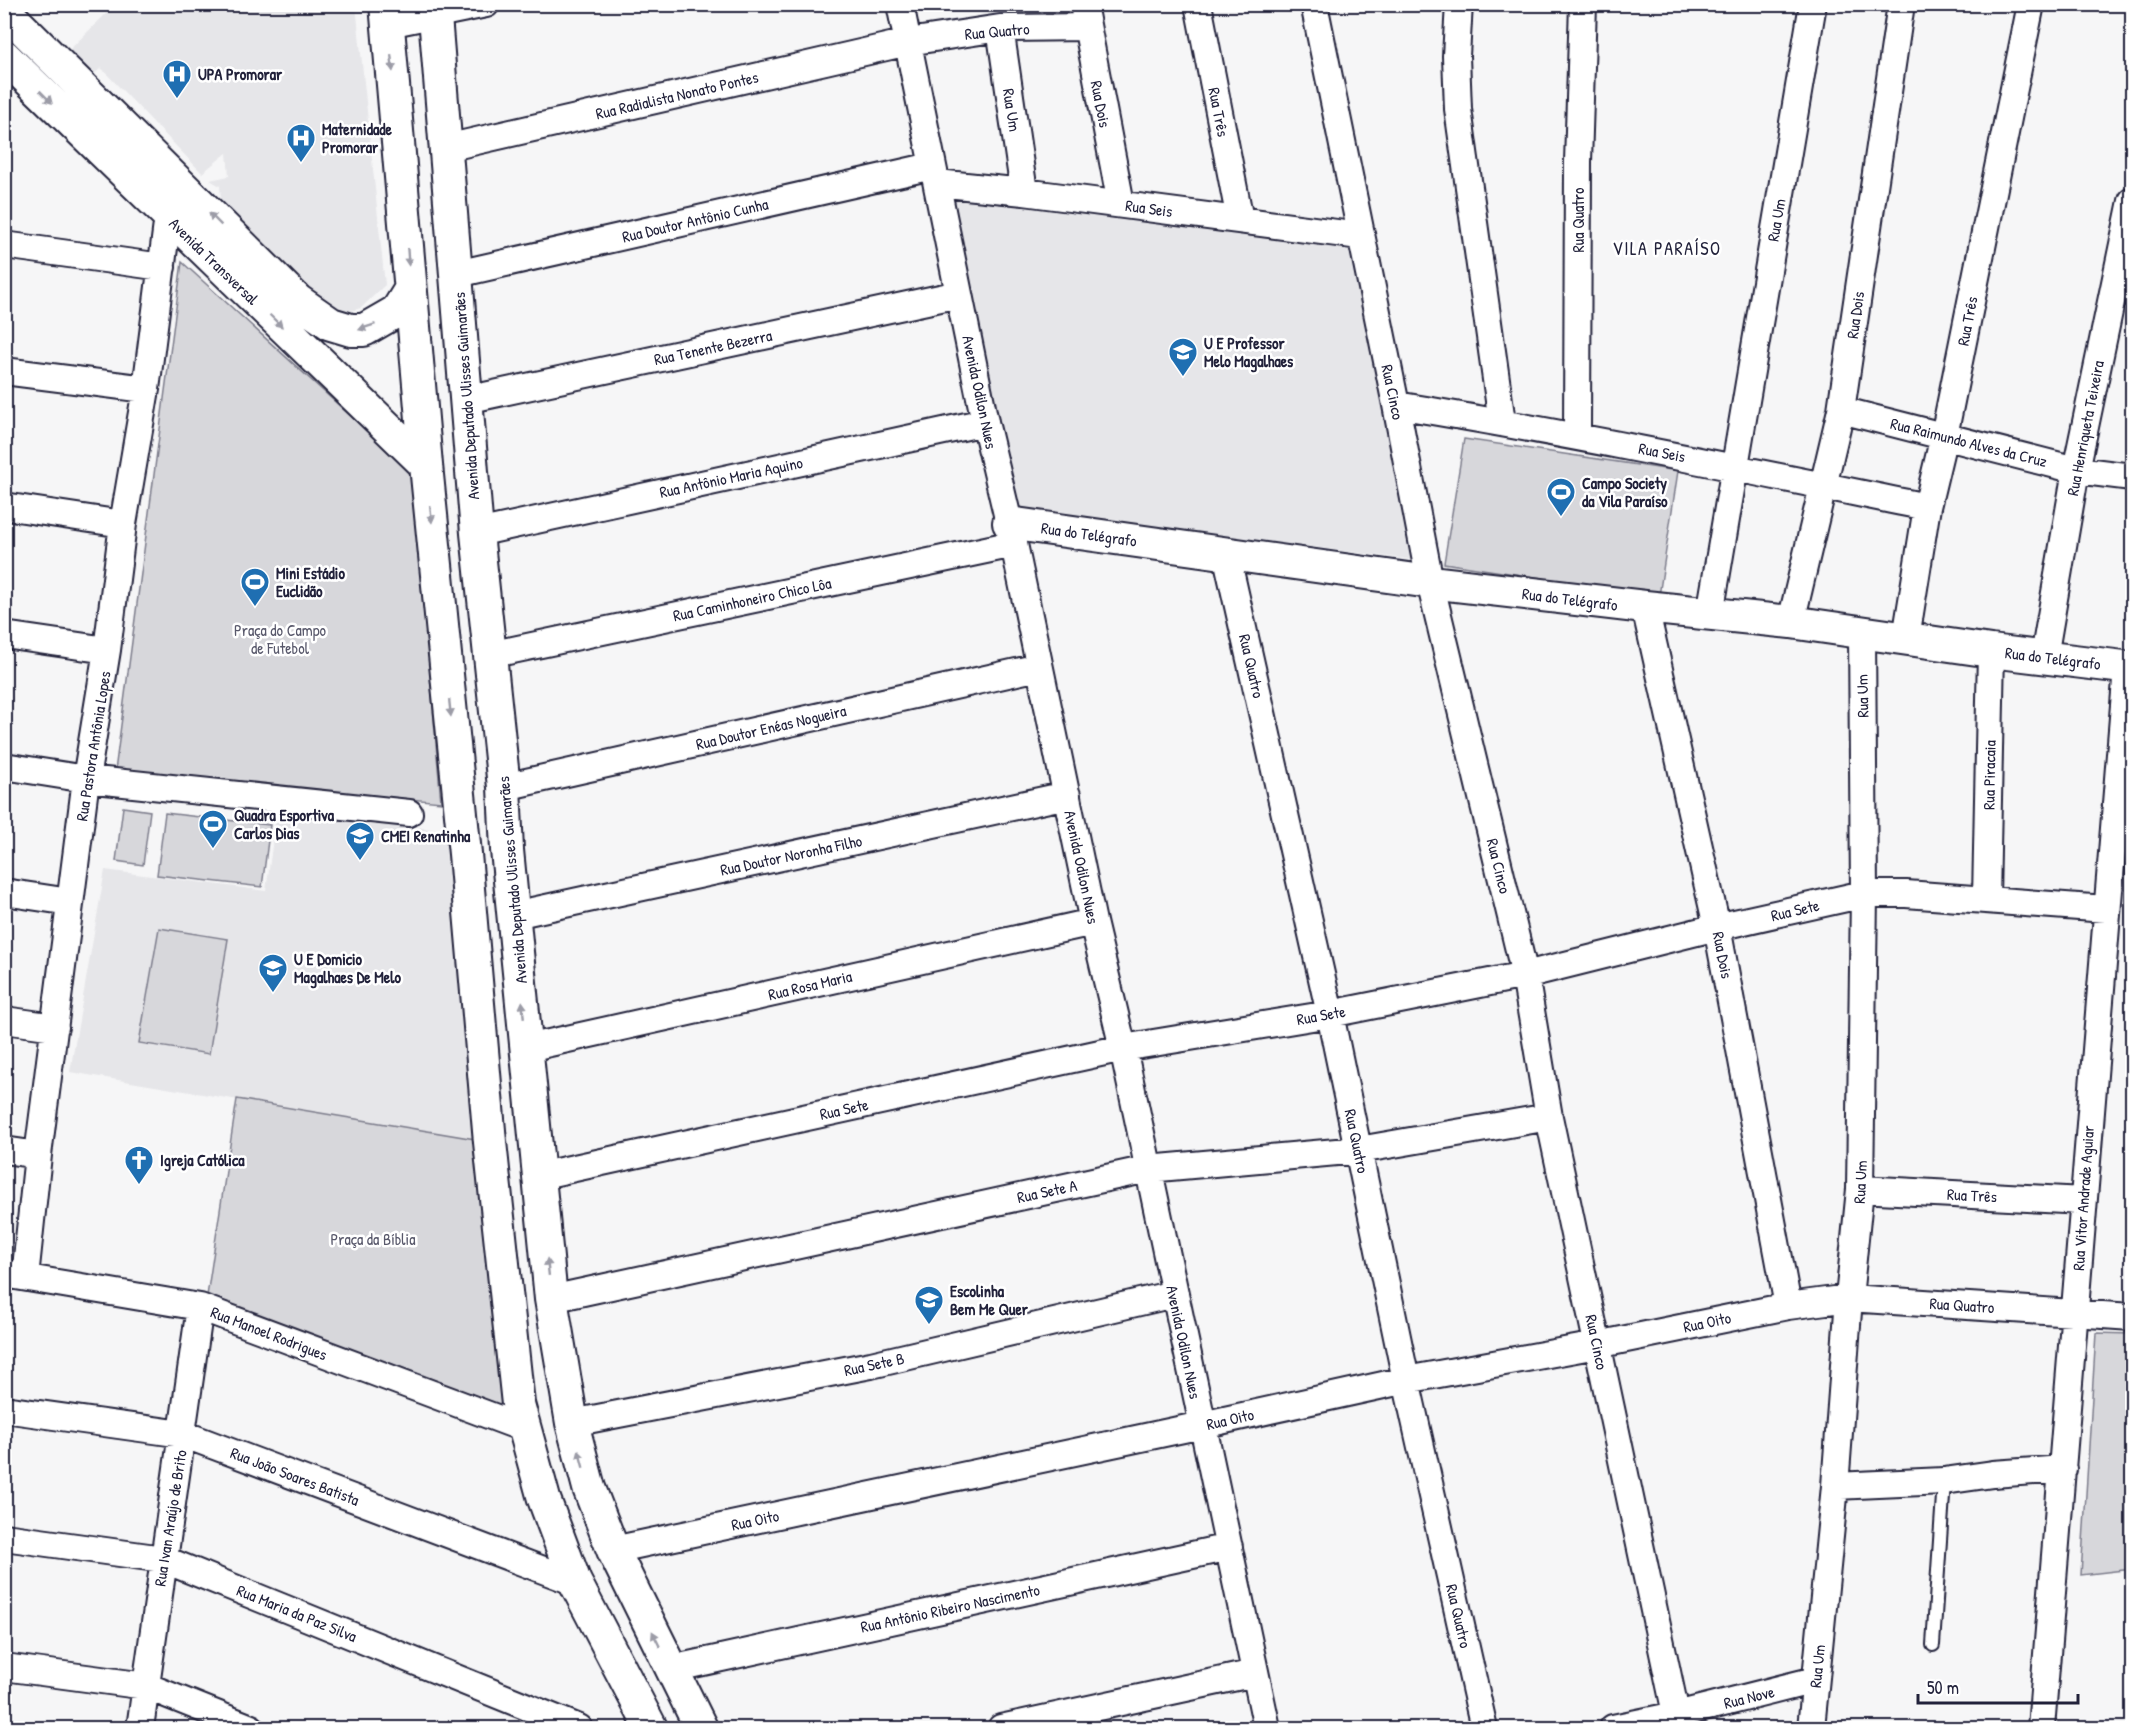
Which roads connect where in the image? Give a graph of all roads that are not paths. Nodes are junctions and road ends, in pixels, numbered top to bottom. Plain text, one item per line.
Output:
1 (486, 4) edge
2 (900, 4) edge
3 (1198, 4) edge
4 (1314, 4) edge
5 (1459, 4) edge
6 (1583, 4) edge
7 (1813, 4) edge
8 (1901, 4) edge
9 (2031, 4) edge
10 (4, 10) edge
11 (434, 10) edge
12 (387, 14) edge
13 (1084, 16) edge
14 (1000, 28) junction
15 (908, 42) junction
16 (4, 56) edge
17 (442, 109) junction
18 (397, 116) junction
19 (446, 148) junction
20 (935, 175) junction
21 (1024, 192) junction
22 (2133, 201) edge
23 (1121, 204) junction
24 (168, 216) junction
25 (1240, 220) junction
26 (1360, 236) junction
27 (4, 245) edge
28 (162, 267) junction
29 (457, 274) junction
30 (410, 290) junction
31 (959, 294) junction
32 (4, 371) edge
33 (146, 389) junction
34 (466, 400) junction
35 (1396, 405) junction
36 (1841, 410) junction
37 (985, 422) junction
38 (1502, 422) junction
39 (1577, 436) junction
40 (1944, 436) junction
41 (426, 465) junction
42 (1735, 466) junction
43 (2076, 470) junction
44 (2133, 477) edge
45 (1824, 486) junction
46 (4, 506) edge
47 (1927, 507) junction
48 (123, 524) junction
49 (477, 533) junction
50 (1012, 533) junction
51 (1226, 554) junction
52 (1430, 582) junction
53 (1645, 607) junction
54 (1710, 614) junction
55 (1791, 622) junction
56 (1862, 633) junction
57 (4, 635) edge
58 (1906, 638) junction
59 (107, 650) junction
60 (1991, 651) junction
61 (489, 655) junction
62 (2044, 657) junction
63 (1039, 667) junction
64 (2130, 668) edge
65 (4, 766) edge
66 (86, 779) junction
67 (504, 787) junction
68 (1067, 795) junction
69 (409, 813) dead end
70 (507, 849) junction
71 (465, 854) junction
72 (4, 892) edge
73 (1864, 894) junction
74 (1986, 899) junction
75 (70, 902) junction
76 (2106, 909) junction
77 (514, 915) junction
78 (1093, 922) junction
79 (1718, 927) junction
80 (1525, 975) junction
81 (1330, 1014) junction
82 (4, 1020) edge
83 (55, 1027) junction
84 (527, 1048) junction
85 (1123, 1048) junction
86 (1549, 1117) junction
87 (4, 1150) edge
88 (1359, 1150) junction
89 (38, 1155) junction
90 (1148, 1169) junction
91 (538, 1176) junction
92 (1860, 1189) junction
93 (2083, 1201) junction
94 (15, 1275) edge
95 (1174, 1294) junction
96 (1849, 1298) junction
97 (551, 1299) junction
98 (1788, 1306) junction
99 (200, 1307) junction
100 (2075, 1313) junction
101 (2133, 1317) edge
102 (1597, 1345) junction
103 (1406, 1380) junction
104 (4, 1409) edge
105 (572, 1424) junction
106 (1202, 1425) junction
107 (524, 1428) junction
108 (183, 1434) junction
109 (2063, 1469) junction
110 (1944, 1481) junction
111 (1835, 1486) junction
112 (4, 1537) edge
113 (1229, 1547) junction
114 (613, 1550) junction
115 (163, 1558) junction
116 (575, 1582) junction
117 (1933, 1645) dead end
118 (4, 1667) edge
119 (671, 1670) junction
120 (1255, 1673) junction
121 (1815, 1680) junction
122 (146, 1686) junction
123 (1677, 1722) edge
124 (140, 1728) edge
125 (252, 1728) edge
126 (579, 1728) edge
127 (651, 1728) edge
128 (701, 1728) edge
129 (1001, 1728) edge
130 (1267, 1728) edge
131 (1484, 1728) edge
132 (1613, 1728) edge
133 (1811, 1728) edge
134 (2041, 1728) edge

1 - 11 street
2 - 15 street, Avenida Odilon Nues
3 - 25 street, Rua Três
4 - 26 street, Rua Cinco
5 - 38 street
6 - 39 street, Rua Quatro
7 - 42 street, Rua Um
8 - 36 street, Rua Dois
9 - 40 street, Rua Três
30 -> 10 street, Avenida Transversal
11 - 12 street
11 - 17 street, Avenida Deputado Ulisses Guimarães
12 -> 18 street
13 - 14 street, Rua Quatro
13 - 23 street, Rua Dois
14 - 15 street, Rua Quatro
14 - 21 street, Rua Um
15 - 19 street, Rua Radialista Nonato Pontes
15 - 20 street, Avenida Odilon Nues
16 -> 24 street, Avenida Transversal
17 - 18 street
17 - 19 street, Avenida Deputado Ulisses Guimarães
18 -> 30 street
19 - 29 street, Avenida Deputado Ulisses Guimarães
20 - 21 street, Rua Seis
20 - 29 street, Rua Doutor Antônio Cunha
20 - 31 street, Avenida Odilon Nues
21 - 23 street, Rua Seis
22 - 43 street, Rua Henriqueta Teixeira
23 - 25 street, Rua Seis
24 - 28 street, Rua Pastora Antônia Lopes
24 -> 41 street, Avenida Transversal
25 - 26 street, Rua Seis
26 - 35 street, Rua Cinco
27 - 28 street
28 - 33 street, Rua Pastora Antônia Lopes
29 - 34 street, Avenida Deputado Ulisses Guimarães
30 - 41 street
31 - 34 street, Rua Tenente Bezerra
31 - 37 street, Avenida Odilon Nues
32 - 33 street
33 - 48 street, Rua Pastora Antônia Lopes
34 - 49 street, Avenida Deputado Ulisses Guimarães
35 - 38 street, Rua Seis
35 - 52 street, Rua Cinco
36 - 40 street, Rua Raimundo Alves da Cruz
36 - 45 street, Rua Dois
37 - 49 street, Rua Antônio Maria Aquino
37 - 50 street, Avenida Odilon Nues
38 - 39 street, Rua Seis
39 - 42 street, Rua Seis
40 - 43 street, Rua Raimundo Alves da Cruz
40 - 47 street, Rua Três
41 -> 71 street
42 - 45 street, Rua Seis
42 - 54 street, Rua Um
43 - 44 street, Rua Raimundo Alves da Cruz
43 - 62 street, Rua Henriqueta Teixeira
45 - 47 street, Rua Seis
45 - 55 street, Rua Dois
46 - 48 street
47 - 58 street, Rua Três
48 - 59 street, Rua Pastora Antônia Lopes
49 - 61 street, Avenida Deputado Ulisses Guimarães
50 - 51 street, Rua do Telégrafo
50 - 61 street, Rua Caminhoneiro Chico Lôa
50 - 63 street, Avenida Odilon Nues
51 - 52 street, Rua do Telégrafo
51 - 81 street, Rua Quatro
52 - 53 street, Rua do Telégrafo
52 - 80 street, Rua Cinco
53 - 54 street, Rua do Telégrafo
53 - 79 street, Rua Dois
54 - 55 street, Rua do Telégrafo
55 - 56 street, Rua do Telégrafo
56 - 58 street, Rua do Telégrafo
56 - 73 street, Rua Um
57 - 59 street
58 - 60 street, Rua do Telégrafo
59 - 66 street, Rua Pastora Antônia Lopes
60 - 62 street, Rua do Telégrafo
60 - 74 street, Rua Piracaia
61 - 67 street, Avenida Deputado Ulisses Guimarães
62 - 64 street, Rua do Telégrafo
63 - 67 street, Rua Doutor Enéas Nogueira
63 - 68 street, Avenida Odilon Nues
64 - 76 street, Rua Vitor Andrade Aguiar
65 - 66 street
66 - 69 street
66 - 75 street, Rua Pastora Antônia Lopes
67 - 70 street, Avenida Deputado Ulisses Guimarães
68 - 77 street, Rua Doutor Noronha Filho
68 - 78 street, Avenida Odilon Nues
70 - 71 street
70 - 77 street, Avenida Deputado Ulisses Guimarães
71 - 107 street
72 - 75 street
73 - 74 street, Rua Sete
73 - 79 street, Rua Sete
73 - 92 street, Rua Um
74 - 76 street, Rua Sete
75 - 83 street, Rua Pastora Antônia Lopes
76 - 93 street, Rua Vitor Andrade Aguiar
84 -> 77 street, Avenida Deputado Ulisses Guimarães
78 - 84 street, Rua Rosa Maria
78 - 85 street, Avenida Odilon Nues
79 - 80 street, Rua Sete
79 - 98 street, Rua Dois
80 - 81 street, Rua Sete
80 - 86 street, Rua Cinco
81 - 85 street, Rua Sete
81 - 88 street, Rua Quatro
82 - 83 street
83 - 89 street, Rua Pastora Antônia Lopes
84 - 91 street, Avenida Deputado Ulisses Guimarães
85 - 90 street, Avenida Odilon Nues
85 - 91 street, Rua Sete
86 - 88 street, Rua Sete A
86 - 102 street, Rua Cinco
87 - 89 street
88 - 90 street, Rua Sete A
88 - 103 street, Rua Quatro
89 - 94 street, Rua Pastora Antônia Lopes
90 - 95 street, Avenida Odilon Nues
90 - 97 street, Rua Sete A
97 -> 91 street, Avenida Deputado Ulisses Guimarães
92 - 93 street, Rua Três
92 - 96 street, Rua Um
93 - 100 street, Rua Vitor Andrade Aguiar
94 - 99 street, Rua Manoel Rodrigues
95 - 105 street, Rua Sete B
95 - 106 street, Avenida Odilon Nues
96 - 98 street, Rua Oito
96 - 100 street, Rua Quatro
96 - 111 street, Rua Um
97 - 105 street, Avenida Deputado Ulisses Guimarães
98 - 102 street, Rua Oito
99 - 107 street, Rua Manoel Rodrigues
99 - 108 street, Rua Ivan Araújo de Brito
100 - 101 street, Rua Quatro
100 - 109 street, Rua Vitor Andrade Aguiar
102 - 103 street, Rua Oito
102 - 123 street, Rua Cinco
103 - 106 street, Rua Oito
103 - 131 street, Rua Quatro
104 - 108 street, Rua João Soares Batista
114 -> 105 street, Avenida Deputado Ulisses Guimarães
106 - 113 street, Avenida Odilon Nues
106 - 114 street, Rua Oito
107 - 116 street
108 - 115 street, Rua Ivan Araújo de Brito
108 - 116 street, Rua João Soares Batista
109 - 110 street
109 - 134 street, Rua Vitor Andrade Aguiar
110 - 111 street
110 - 117 lane
111 - 121 street, Rua Um
112 - 115 street, Rua Maria da Paz Silva
113 - 119 street, Rua Antônio Ribeiro Nascimento
113 - 120 street, Avenida Odilon Nues
119 -> 114 street, Avenida Deputado Ulisses Guimarães
115 - 122 street, Rua Ivan Araújo de Brito
115 - 126 street, Rua Maria da Paz Silva
116 - 127 street
118 - 122 street
119 - 128 street, Avenida Deputado Ulisses Guimarães
120 - 129 street
120 - 130 street, Avenida Odilon Nues
121 - 123 street, Rua Nove
121 - 133 street, Rua Um
122 - 124 street, Rua Ivan Araújo de Brito
122 - 125 street
123 - 132 street, Rua Nove

